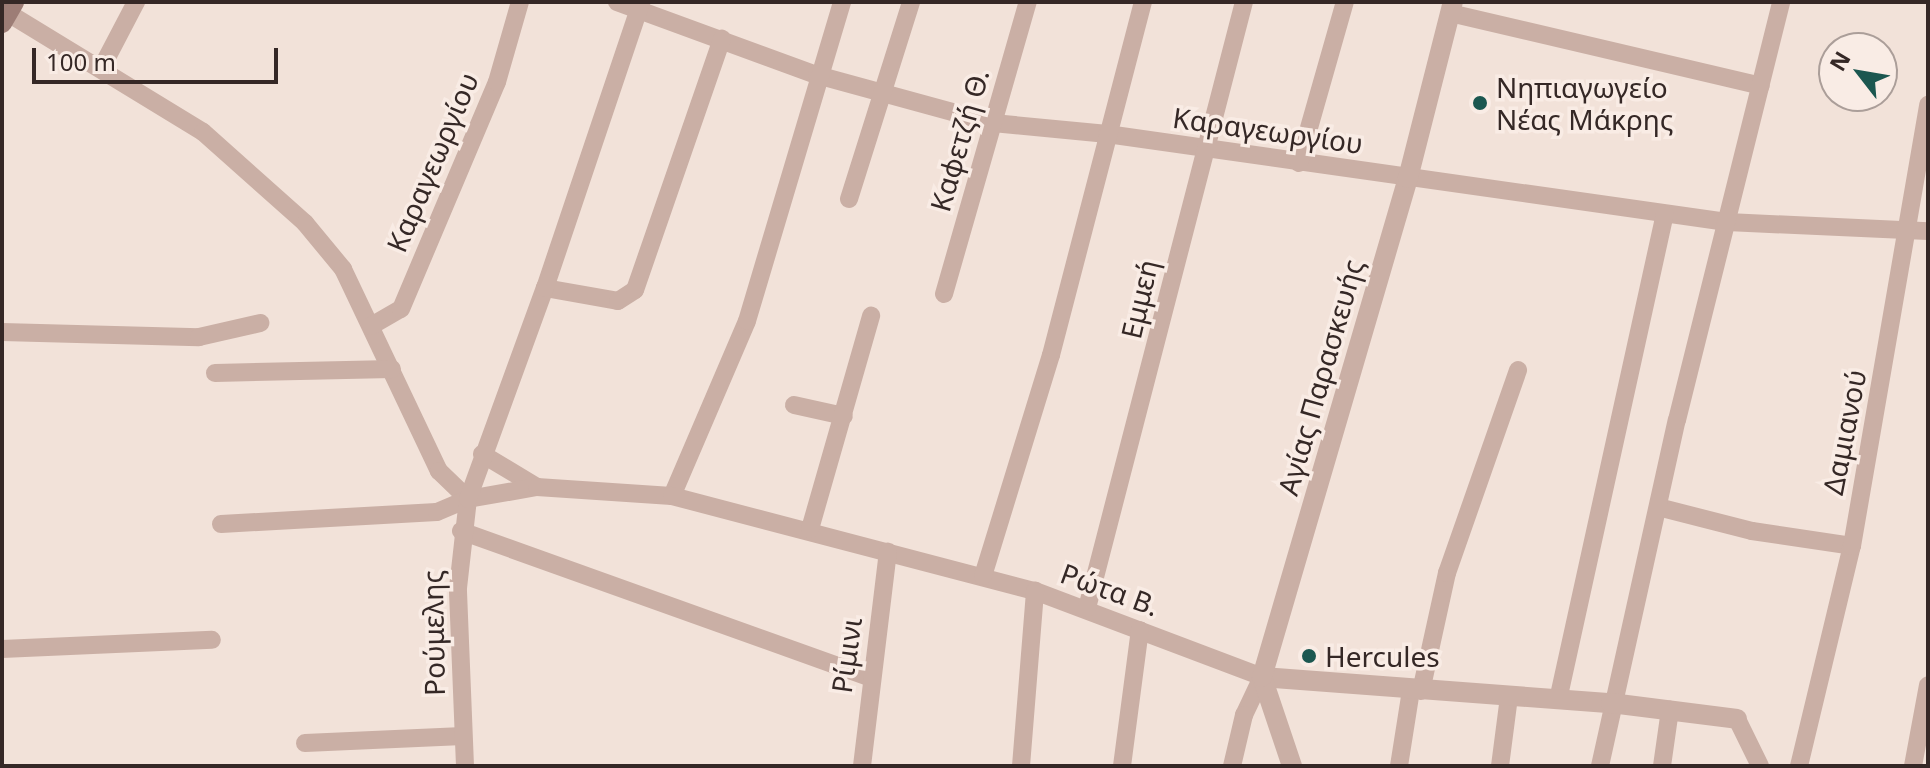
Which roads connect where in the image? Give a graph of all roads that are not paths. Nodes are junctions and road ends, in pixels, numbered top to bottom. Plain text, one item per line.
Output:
1 (136, 2) edge
2 (520, 2) edge
3 (617, 2) edge
4 (842, 2) edge
5 (911, 2) edge
6 (1028, 2) edge
7 (1143, 2) edge
8 (1244, 2) edge
9 (1345, 2) edge
10 (1781, 2) edge
11 (639, 6) edge
12 (1451, 7) edge
13 (8, 13) edge
14 (722, 39) junction
15 (101, 69) junction
16 (817, 75) junction
17 (1761, 86) junction
18 (884, 93) junction
19 (1928, 105) edge
20 (993, 123) junction
21 (1107, 134) junction
22 (1202, 149) junction
23 (1299, 163) junction
24 (1408, 178) junction
25 (849, 199) dead end
26 (1665, 215) junction
27 (1727, 222) junction
28 (1908, 231) junction
29 (1928, 231) edge
30 (545, 288) junction
31 (944, 294) dead end
32 (871, 316) dead end
33 (260, 323) dead end
34 (371, 326) junction
35 (2, 332) edge
36 (392, 369) junction
37 (1518, 370) dead end
38 (215, 373) dead end
39 (794, 405) dead end
40 (844, 416) junction
41 (482, 454) junction
42 (537, 487) junction
43 (672, 496) junction
44 (468, 499) junction
45 (1658, 507) junction
46 (221, 524) dead end
47 (810, 529) junction
48 (461, 531) junction
49 (1852, 546) junction
50 (888, 552) junction
51 (983, 576) junction
52 (1035, 591) junction
53 (1087, 608) junction
54 (1140, 630) junction
55 (212, 640) dead end
56 (2, 649) edge
57 (1262, 677) junction
58 (871, 678) junction
59 (1928, 685) edge
60 (1416, 691) junction
61 (1509, 697) junction
62 (1558, 700) junction
63 (1611, 703) junction
64 (1670, 710) junction
65 (1737, 719) joint
66 (463, 736) junction
67 (305, 743) dead end
68 (465, 766) edge
69 (862, 766) edge
70 (1021, 766) edge
71 (1122, 766) edge
72 (1232, 766) edge
73 (1292, 766) edge
74 (1399, 766) edge
75 (1500, 766) edge
76 (1600, 766) edge
77 (1662, 766) edge
78 (1760, 766) edge
79 (1799, 766) edge
80 (1913, 766) edge

1 - 15 street
2 - 34 street, Καραγεωργίου
3 - 11 street, Καραγεωργίου
4 - 16 street
5 - 18 street
6 - 20 street, Καφετζή Θ.
7 - 21 street
8 - 22 street, Εμμεή
9 - 23 street
10 - 17 street
11 - 14 street, Καραγεωργίου
11 - 30 street, Ρούμελης
12 - 17 street
12 - 24 street, Αγίας Παρασκευής
13 - 15 street
14 - 16 street, Καραγεωργίου
14 - 30 street
15 - 34 street
16 - 18 street, Καραγεωργίου
16 - 43 street
17 - 27 street
18 - 20 street, Καραγεωργίου
18 - 25 street
19 - 28 street, Δαμιανού
20 - 21 street, Καραγεωργίου
20 - 31 street, Καφετζή Θ.
21 - 22 street, Καραγεωργίου
21 - 51 street
22 - 23 street, Καραγεωργίου
22 - 53 street, Εμμεή
23 - 24 street, Καραγεωργίου
24 - 26 street, Καραγεωργίου
24 - 57 street, Αγίας Παρασκευής
26 - 27 street, Καραγεωργίου
26 - 62 street
27 - 28 street, Καραγεωργίου
27 - 45 street
28 - 29 street, Καραγεωργίου
28 - 49 street, Δαμιανού
30 - 41 street, Ρούμελης
32 - 40 street
33 - 35 street
34 - 36 street
36 - 38 street
36 - 44 street
37 - 60 street
39 - 40 street
40 - 47 street
41 - 42 street
41 - 44 street, Ρούμελης
42 - 43 street, Ρώτα Β.
42 - 44 street, Ρώτα Β.
43 - 47 street, Ρώτα Β.
44 - 46 street, Ρώτα Β.
44 - 48 street, Ρούμελης
45 - 49 street
45 - 63 street
47 - 50 street, Ρώτα Β.
48 - 58 street
48 - 66 street, Ρούμελης
49 - 79 street, Δαμιανού
50 - 51 street, Ρώτα Β.
50 - 58 street, Ρίμινι
51 - 52 street, Ρώτα Β.
52 - 53 street, Ρώτα Β.
52 - 70 street
53 - 54 street, Ρώτα Β.
54 - 57 street, Ρώτα Β.
54 - 71 street
55 - 56 street
57 - 60 street, Ρώτα Β.
57 - 72 street
57 - 73 street
58 - 69 street, Ρίμινι
59 - 80 street
60 - 61 street, Ρώτα Β.
60 - 74 street
61 - 62 street, Ρώτα Β.
61 - 75 street
62 - 63 street, Ρώτα Β.
63 - 64 street, Ρώτα Β.
63 - 76 street
64 - 65 street, Ρώτα Β.
64 - 77 street
65 - 78 street
66 - 67 street
66 - 68 street, Ρούμελης

